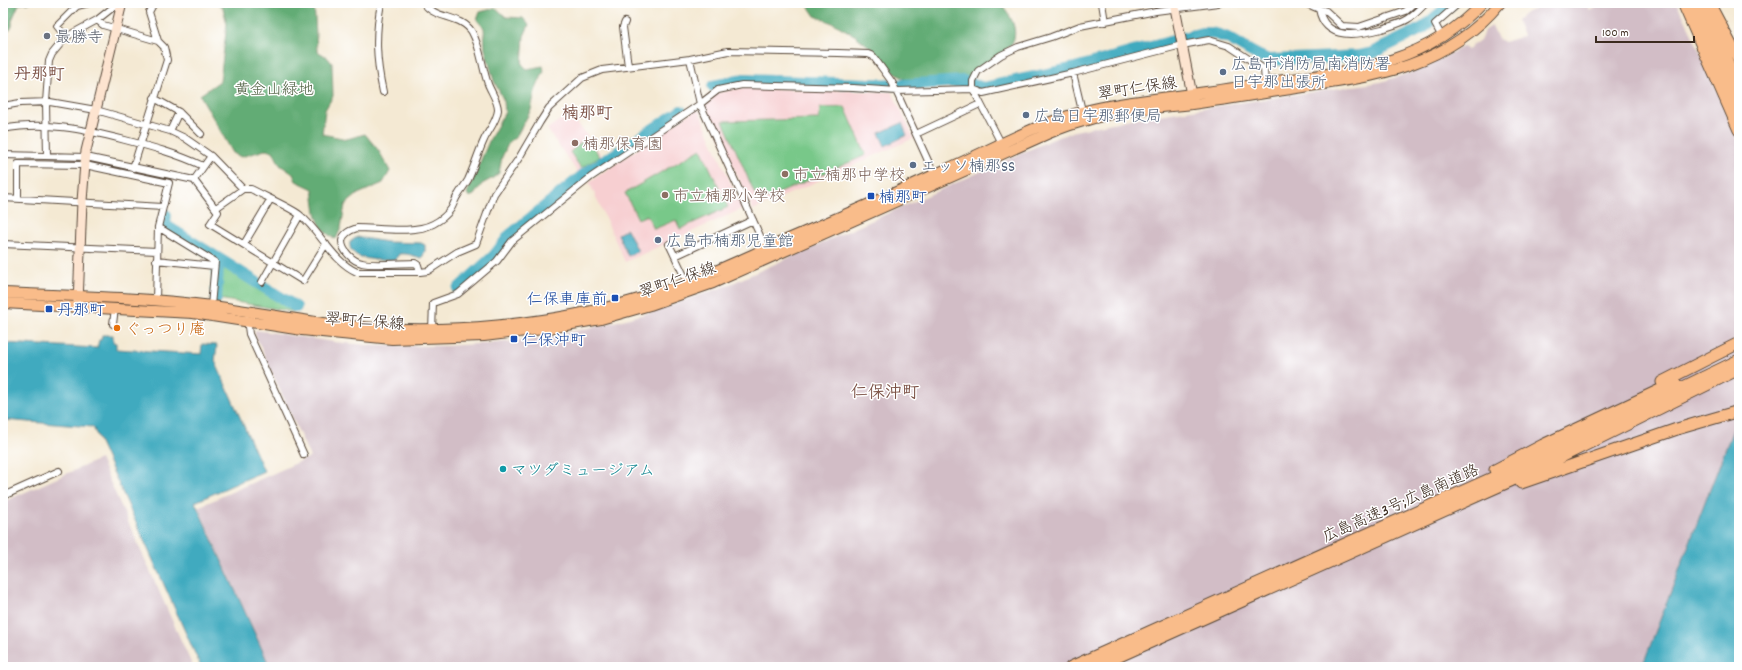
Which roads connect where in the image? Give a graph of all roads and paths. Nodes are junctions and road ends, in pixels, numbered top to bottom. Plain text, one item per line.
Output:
1 (89, 3) edge
2 (154, 3) edge
3 (381, 3) edge
4 (424, 3) edge
5 (1102, 3) edge
6 (1218, 3) edge
7 (1305, 3) edge
8 (1414, 3) edge
9 (1426, 3) edge
10 (1459, 3) edge
11 (1482, 3) edge
12 (1500, 3) edge
13 (1683, 3) edge
14 (1691, 3) edge
15 (1701, 3) edge
16 (1709, 3) edge
17 (122, 4) edge
18 (1180, 6) edge
19 (1316, 6) edge
20 (1702, 16) junction
21 (97, 20) junction
22 (625, 22) dead end
23 (1105, 22) junction
24 (116, 29) junction
25 (1442, 36) junction
26 (66, 37) junction
27 (158, 41) junction
28 (1182, 41) junction
29 (690, 59) junction
30 (1739, 60) edge
31 (628, 66) junction
32 (1073, 74) junction
33 (1265, 83) junction
34 (895, 87) junction
35 (973, 88) junction
36 (1739, 88) edge
37 (383, 92) dead end
38 (154, 98) junction
39 (1193, 99) junction
40 (46, 102) junction
41 (700, 104) junction
42 (980, 104) junction
43 (3, 106) edge
44 (96, 110) junction
45 (1739, 111) edge
46 (179, 112) junction
47 (1084, 116) junction
48 (146, 124) junction
49 (45, 125) junction
50 (1738, 128) edge
51 (3, 129) edge
52 (91, 131) junction
53 (170, 131) junction
54 (201, 134) dead end
55 (916, 134) junction
56 (140, 144) junction
57 (1003, 149) junction
58 (3, 155) edge
59 (47, 156) junction
60 (211, 156) junction
61 (85, 161) junction
62 (204, 166) junction
63 (133, 168) junction
64 (937, 179) junction
65 (194, 180) junction
66 (243, 189) junction
67 (3, 198) edge
68 (18, 199) junction
69 (270, 200) junction
70 (82, 201) junction
71 (163, 207) junction
72 (216, 208) junction
73 (300, 215) junction
74 (753, 220) junction
75 (158, 228) junction
76 (3, 244) edge
77 (244, 244) junction
78 (326, 244) junction
79 (669, 244) dead end
80 (81, 247) junction
81 (157, 251) junction
82 (768, 254) junction
83 (675, 256) junction
84 (156, 260) junction
85 (273, 263) junction
86 (214, 266) junction
87 (420, 272) junction
88 (262, 282) dead end
89 (687, 282) junction
90 (3, 293) edge
91 (156, 300) junction
92 (78, 302) junction
93 (3, 303) edge
94 (211, 306) junction
95 (115, 308) junction
96 (248, 316) junction
97 (551, 323) junction
98 (113, 324) dead end
99 (433, 334) junction
100 (1739, 343) edge
101 (1739, 353) edge
102 (1739, 360) edge
103 (1739, 369) edge
104 (1739, 406) edge
105 (1739, 411) edge
106 (1577, 428) junction
107 (1677, 429) junction
108 (304, 455) dead end
109 (59, 471) dead end
110 (3, 496) edge
111 (1422, 510) junction
112 (1350, 553) junction
113 (1071, 667) edge
114 (1095, 667) edge

1 - 26 street
2 - 27 street
3 - 37 street
4 - 87 street
5 - 23 street
6 - 18 street
7 - 19 street
8 - 19 street
9 - 19 street
10 - 25 street
11 - 25 main road, 翠町仁保線
12 - 39 main road, 翠町仁保線
13 - 50 highway
14 - 20 highway
15 - 20 highway
16 - 30 highway
17 - 21 street
17 - 24 street
18 - 23 street
18 - 28 street
20 - 36 highway
20 - 45 highway
21 - 24 street
21 - 26 street
22 - 31 street
23 - 35 street
24 - 27 street
24 - 44 street
25 - 33 main road, 翠町仁保線
26 - 40 street
27 - 38 street
28 - 32 street
28 - 33 street
28 - 39 street
29 - 31 street
29 - 34 street
29 - 41 street
31 - 87 street
32 - 35 street
32 - 47 street
33 - 39 main road, 翠町仁保線
34 - 35 street
34 - 41 street
34 - 55 street
35 - 42 street
38 - 46 street
38 - 48 street
39 - 47 main road, 翠町仁保線
40 - 43 street
40 - 44 street
40 - 49 street
41 - 74 street
41 - 99 street
42 - 55 street
42 - 57 street
44 - 48 street
44 - 52 street
46 - 53 street
46 - 54 street
47 - 57 main road, 翠町仁保線
48 - 53 street
48 - 56 street
49 - 51 street
49 - 52 street
49 - 59 street
52 - 56 street
52 - 61 street
53 - 60 street
55 - 64 street
56 - 62 street
56 - 63 street
57 - 64 main road, 翠町仁保線
58 - 59 street
59 - 61 street
60 - 62 street
60 - 66 street
61 - 63 street
61 - 68 street
61 - 70 street
61 - 71 street
62 - 65 street
63 - 65 street
64 - 82 main road, 翠町仁保線
65 - 72 street
66 - 69 street
66 - 72 street
67 - 68 street
68 - 70 street
69 - 73 street
69 - 77 street
70 - 71 street
70 - 80 street
71 - 75 street
72 - 77 street
73 - 78 street
73 - 85 street
74 - 82 street
74 - 83 street
75 - 81 street
75 - 86 street
76 - 80 street
77 - 85 street
78 - 85 street
78 - 87 street
79 - 83 street
80 - 81 street
80 - 92 street
81 - 84 street
82 - 89 main road, 翠町仁保線
82 - 97 main road, 翠町仁保線
83 - 89 street
84 - 86 street
84 - 91 street
85 - 88 street
86 - 94 street
89 - 97 main road, 翠町仁保線
90 - 92 main road, 翠町仁保線
91 - 92 main road, 翠町仁保線
91 - 94 main road, 翠町仁保線
92 - 93 main road, 翠町仁保線
92 - 95 main road, 翠町仁保線
94 - 96 main road, 翠町仁保線
95 - 96 main road, 翠町仁保線
95 - 98 street
96 - 99 main road, 翠町仁保線
96 - 108 street
97 - 99 main road, 翠町仁保線
100 - 106 highway
101 - 106 highway
102 - 111 highway, 広島高速3号;広島南道路
103 - 112 highway, 広島高速3号;広島南道路
104 - 107 highway
105 - 107 highway
106 - 111 highway
107 - 112 highway
109 - 110 street
111 - 113 highway, 広島高速3号;広島南道路
112 - 114 highway, 広島高速3号;広島南道路

